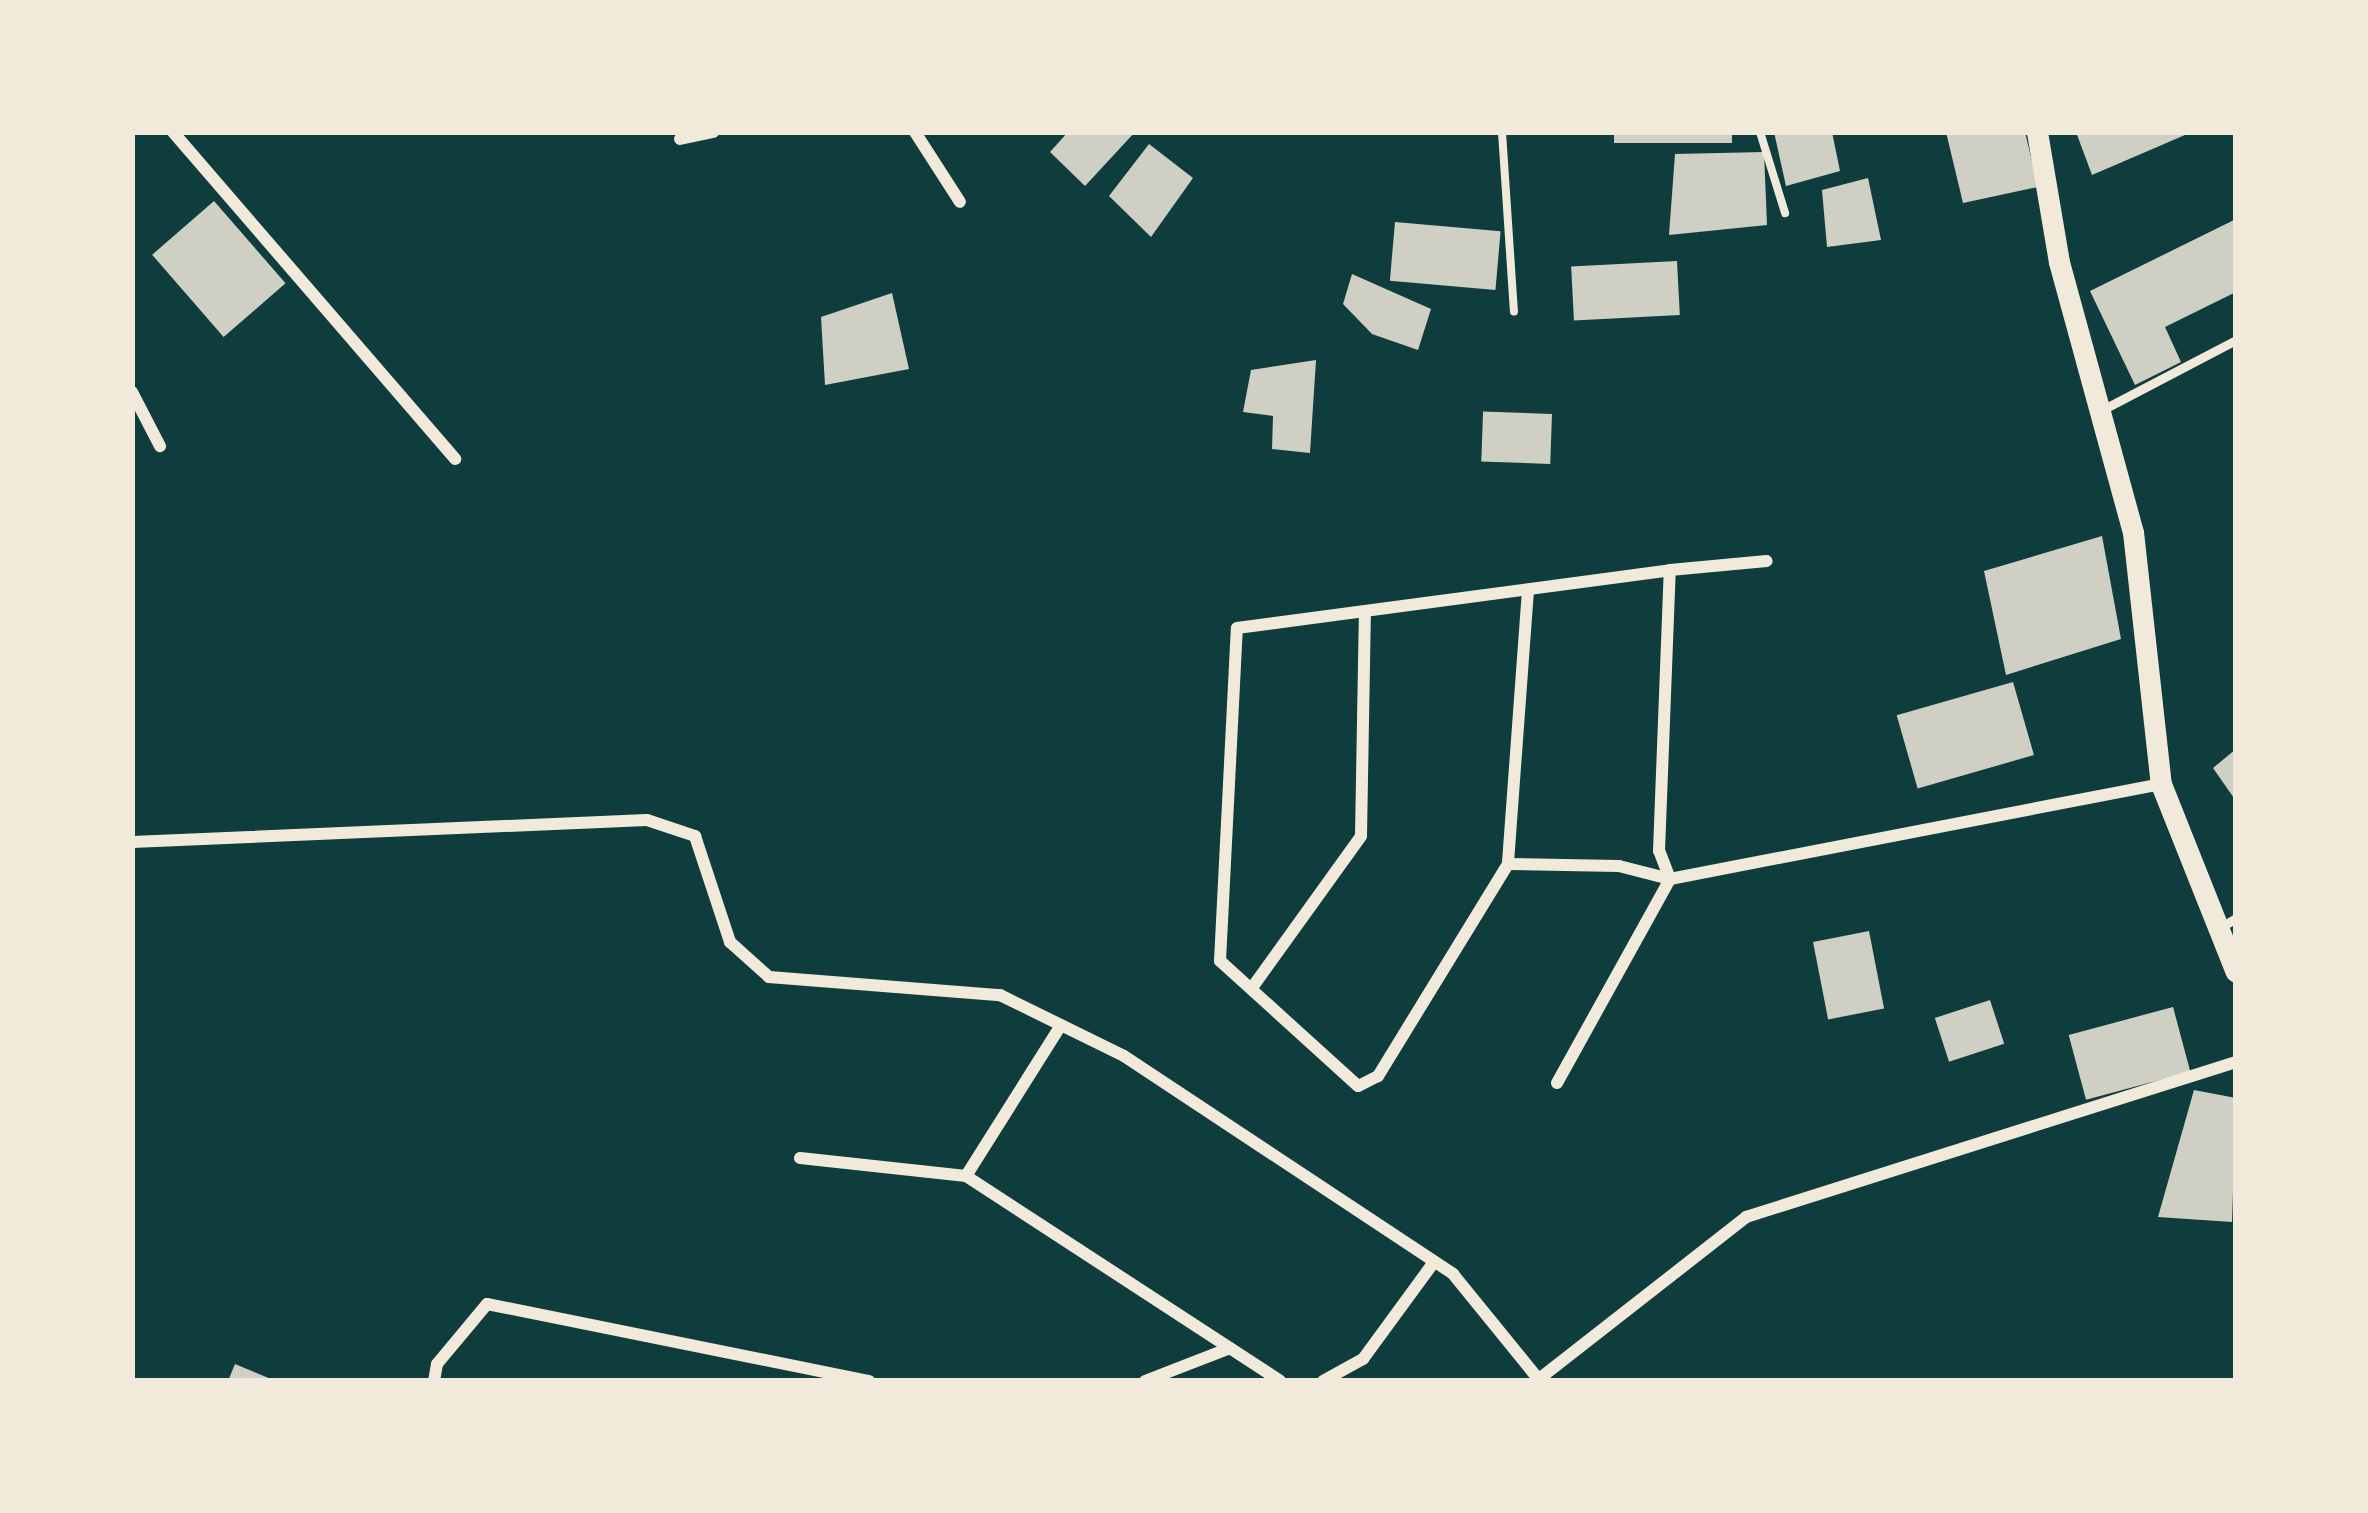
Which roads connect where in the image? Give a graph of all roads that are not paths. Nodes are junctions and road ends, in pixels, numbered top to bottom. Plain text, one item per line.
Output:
1 (173, 132) edge
2 (713, 132) edge
3 (915, 132) edge
4 (2037, 132) edge
5 (680, 139) dead end
6 (960, 202) dead end
7 (2236, 340) edge
8 (132, 392) edge
9 (2100, 411) junction
10 (160, 446) dead end
11 (454, 459) dead end
12 (1767, 561) dead end
13 (1670, 570) junction
14 (1528, 590) junction
15 (1365, 613) junction
16 (2161, 784) junction
17 (132, 842) edge
18 (1508, 864) junction
19 (1670, 879) junction
20 (2236, 918) edge
21 (2214, 931) junction
22 (2236, 972) edge
23 (1255, 985) junction
24 (1061, 1025) junction
25 (2236, 1062) edge
26 (1557, 1083) dead end
27 (800, 1158) dead end
28 (966, 1176) junction
29 (1435, 1262) junction
30 (1230, 1348) junction
31 (1539, 1380) edge
32 (434, 1381) edge
33 (869, 1381) edge
34 (1145, 1381) edge
35 (1280, 1381) edge
36 (1323, 1381) edge

1 - 11 street
2 - 5 street
3 - 6 street
4 - 9 street
7 - 9 lane
8 - 10 street
9 - 16 street
12 - 13 street
13 - 14 street
13 - 19 street
14 - 15 street
14 - 18 street
15 - 23 street
15 - 23 street
16 - 19 street
16 - 21 street
17 - 24 street
18 - 19 street
18 - 23 street
19 - 26 street
20 - 21 lane
21 - 22 street
24 - 28 street
24 - 29 street
25 - 31 street
27 - 28 street
28 - 30 street
29 - 31 street
29 - 36 street
30 - 34 street
30 - 35 street
32 - 33 street

